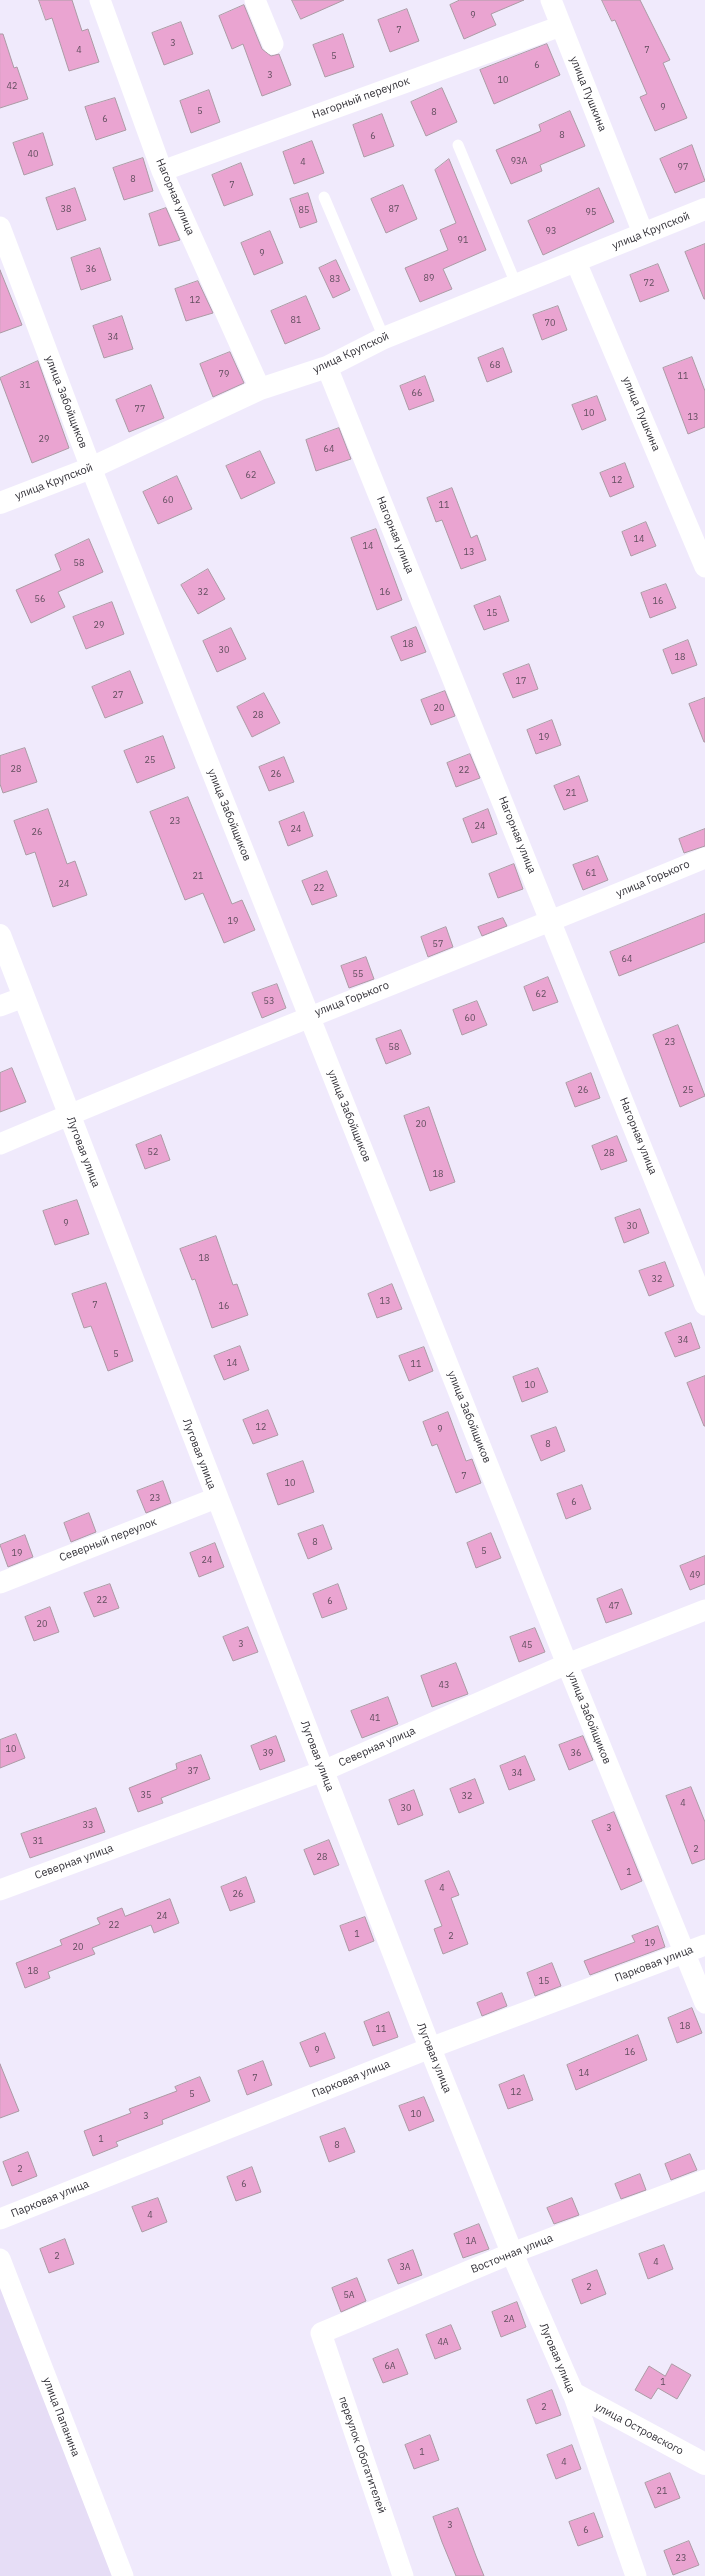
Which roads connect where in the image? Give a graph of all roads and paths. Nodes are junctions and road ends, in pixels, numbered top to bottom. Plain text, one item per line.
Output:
1 (100, 0) edge
2 (255, 0) edge
3 (550, 0) edge
4 (560, 26) junction
5 (273, 44) dead end
6 (458, 145) dead end
7 (162, 170) junction
8 (324, 197) dead end
9 (705, 209) edge
10 (0, 227) edge
11 (643, 233) junction
12 (576, 262) junction
13 (516, 284) junction
14 (384, 338) junction
15 (327, 366) junction
16 (260, 389) junction
17 (91, 468) junction
18 (0, 503) edge
19 (703, 554) edge
20 (705, 858) edge
21 (552, 921) junction
22 (0, 935) edge
23 (24, 997) junction
24 (0, 1006) edge
25 (308, 1016) junction
26 (69, 1115) junction
27 (0, 1144) edge
28 (705, 1305) edge
29 (216, 1498) junction
30 (0, 1582) edge
31 (705, 1610) edge
32 (567, 1664) junction
33 (323, 1771) junction
34 (1, 1885) edge
35 (705, 1944) edge
36 (684, 1953) junction
37 (705, 2003) edge
38 (430, 2048) junction
39 (705, 2180) edge
40 (0, 2219) edge
41 (512, 2252) junction
42 (0, 2259) edge
43 (321, 2333) joint
44 (573, 2393) junction
45 (705, 2464) edge
46 (123, 2576) edge
47 (403, 2576) edge
48 (636, 2576) edge

1 - 7 street, Нагорная улица
2 - 5 street
3 - 4 street, улица Пушкина
4 - 7 street, Нагорный переулок
4 - 11 street, улица Пушкина
6 - 13 lane
7 - 16 street, Нагорная улица
8 - 14 lane
9 - 11 main road, улица Крупской
10 - 17 street, улица Забойщиков
11 - 12 main road, улица Крупской
12 - 13 main road, улица Крупской
12 - 19 street, улица Пушкина
13 - 14 main road, улица Крупской
14 - 15 main road, улица Крупской
15 - 16 main road, улица Крупской
15 - 21 street, Нагорная улица
16 - 17 main road, улица Крупской
17 - 18 main road, улица Крупской
17 - 25 street, улица Забойщиков
20 - 21 street, улица Горького
21 - 25 street, улица Горького
21 - 28 street, Нагорная улица
22 - 23 main road, Луговая улица
23 - 24 street
23 - 26 main road, Луговая улица
25 - 26 street, улица Горького
25 - 32 street, улица Забойщиков
26 - 27 street, улица Горького
26 - 29 main road, Луговая улица
29 - 30 street, Северный переулок
29 - 33 main road, Луговая улица
31 - 32 street, Северная улица
32 - 33 street, Северная улица
32 - 36 street, улица Забойщиков
33 - 34 street, Северная улица
33 - 38 main road, Луговая улица
35 - 36 street, Парковая улица
36 - 37 street, улица Забойщиков
36 - 38 street, Парковая улица
38 - 40 street, Парковая улица
38 - 41 main road, Луговая улица
39 - 41 street, Восточная улица
41 - 43 street, Восточная улица
41 - 44 main road, Луговая улица
42 - 46 street, улица Папанина
43 - 47 street, переулок Обогатителей
44 - 45 main road, улица Островского
44 - 48 street, Луговая улица

